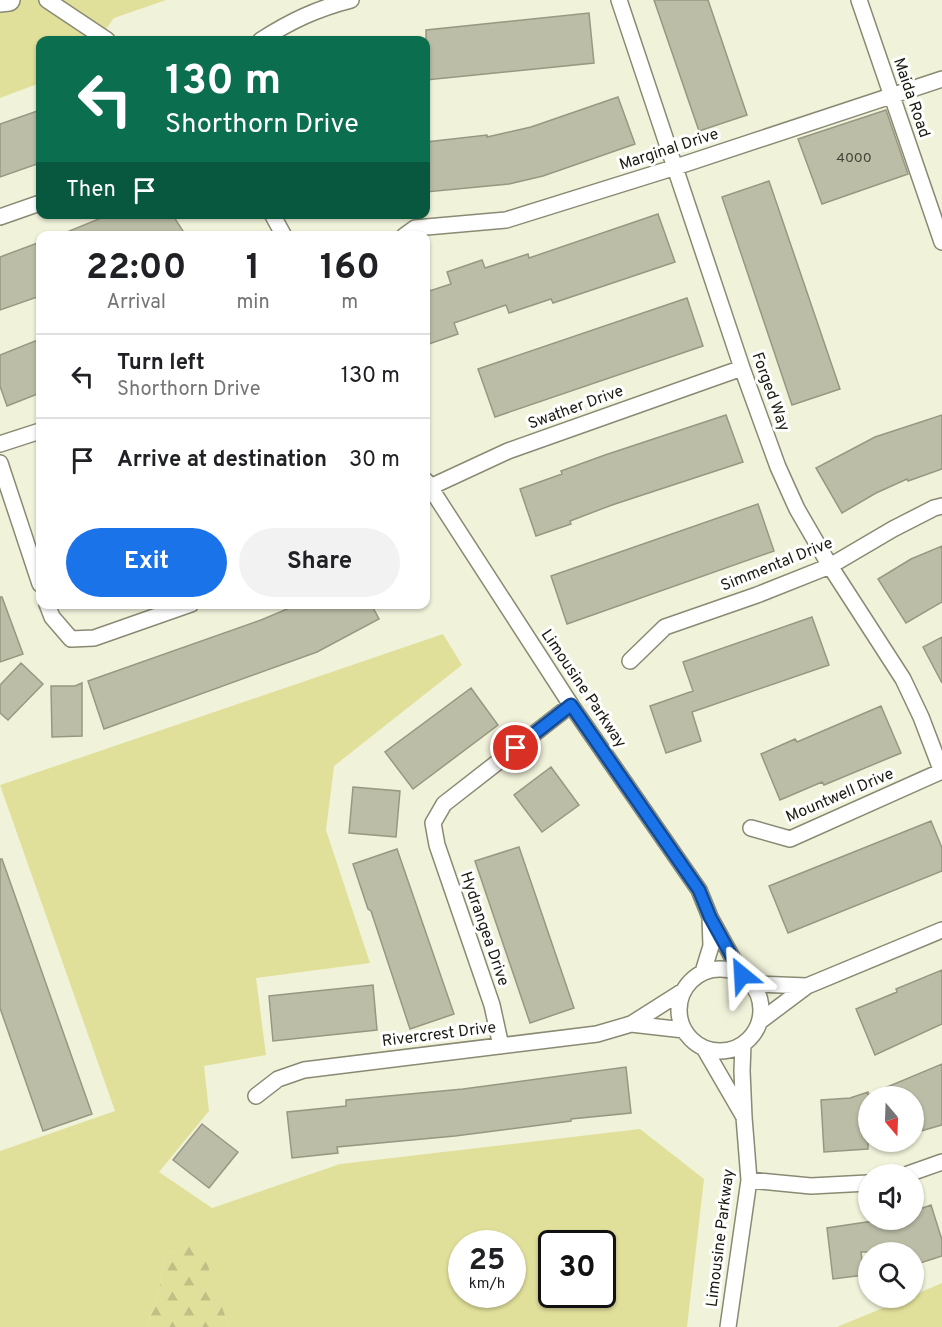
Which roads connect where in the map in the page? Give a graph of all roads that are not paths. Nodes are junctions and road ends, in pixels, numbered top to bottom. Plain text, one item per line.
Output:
1 (9, 0) edge
2 (47, 0) edge
3 (351, 0) edge
4 (619, 0) edge
5 (859, 0) edge
6 (0, 1) edge
7 (101, 36) edge
8 (268, 36) edge
9 (942, 79) edge
10 (892, 96) junction
11 (676, 167) junction
12 (36, 204) edge
13 (0, 217) edge
14 (411, 231) edge
15 (942, 242) edge
16 (742, 368) junction
17 (36, 432) edge
18 (0, 444) edge
19 (0, 463) edge
20 (430, 485) edge
21 (430, 491) edge
22 (942, 506) edge
23 (830, 566) junction
24 (36, 572) edge
25 (49, 609) edge
26 (177, 609) edge
27 (630, 661) dead end
28 (571, 705) junction
29 (942, 772) edge
30 (751, 828) dead end
31 (710, 917) junction
32 (942, 930) edge
33 (703, 972) junction
34 (747, 980) junction
35 (807, 986) junction
36 (683, 991) junction
37 (759, 1022) junction
38 (631, 1024) junction
39 (684, 1030) junction
40 (743, 1044) junction
41 (501, 1046) junction
42 (704, 1048) junction
43 (256, 1096) dead end
44 (744, 1117) junction
45 (942, 1162) edge
46 (924, 1168) edge
47 (749, 1180) junction
48 (858, 1184) edge
49 (728, 1327) edge

1 - 6 street
2 - 7 street
3 - 8 street
4 - 11 street, Forged Way
5 - 10 street, Maida Road
9 - 10 street, Marginal Drive
10 - 11 street, Marginal Drive
10 - 15 street, Maida Road
11 - 14 street, Marginal Drive
11 - 16 street, Forged Way
12 - 13 street
16 - 20 street, Swather Drive
16 - 23 street, Forged Way
17 - 18 street
19 - 24 street
21 - 28 street, Limousine Parkway
22 - 23 street, Simmental Drive
23 - 27 street, Simmental Drive
23 - 29 street, Forged Way
25 - 26 street
28 - 31 street, Limousine Parkway
28 - 41 street, Hydrangea Drive
29 - 30 street, Mountwell Drive
31 - 33 street, Limousine Parkway
31 - 34 street, Limousine Parkway
32 - 35 street
33 - 34 street
33 - 36 street
34 - 35 street
34 - 37 street
35 - 37 street
36 - 38 street, Rivercrest Drive
36 - 39 street
37 - 40 street
38 - 39 street, Rivercrest Drive
38 - 41 street, Rivercrest Drive
39 - 42 street
40 - 42 street
40 - 44 street, Limousine Parkway
41 - 43 street, Rivercrest Drive
42 - 44 street, Limousine Parkway
44 - 47 street, Limousine Parkway
45 - 46 street
47 - 48 street
47 - 49 street, Limousine Parkway

